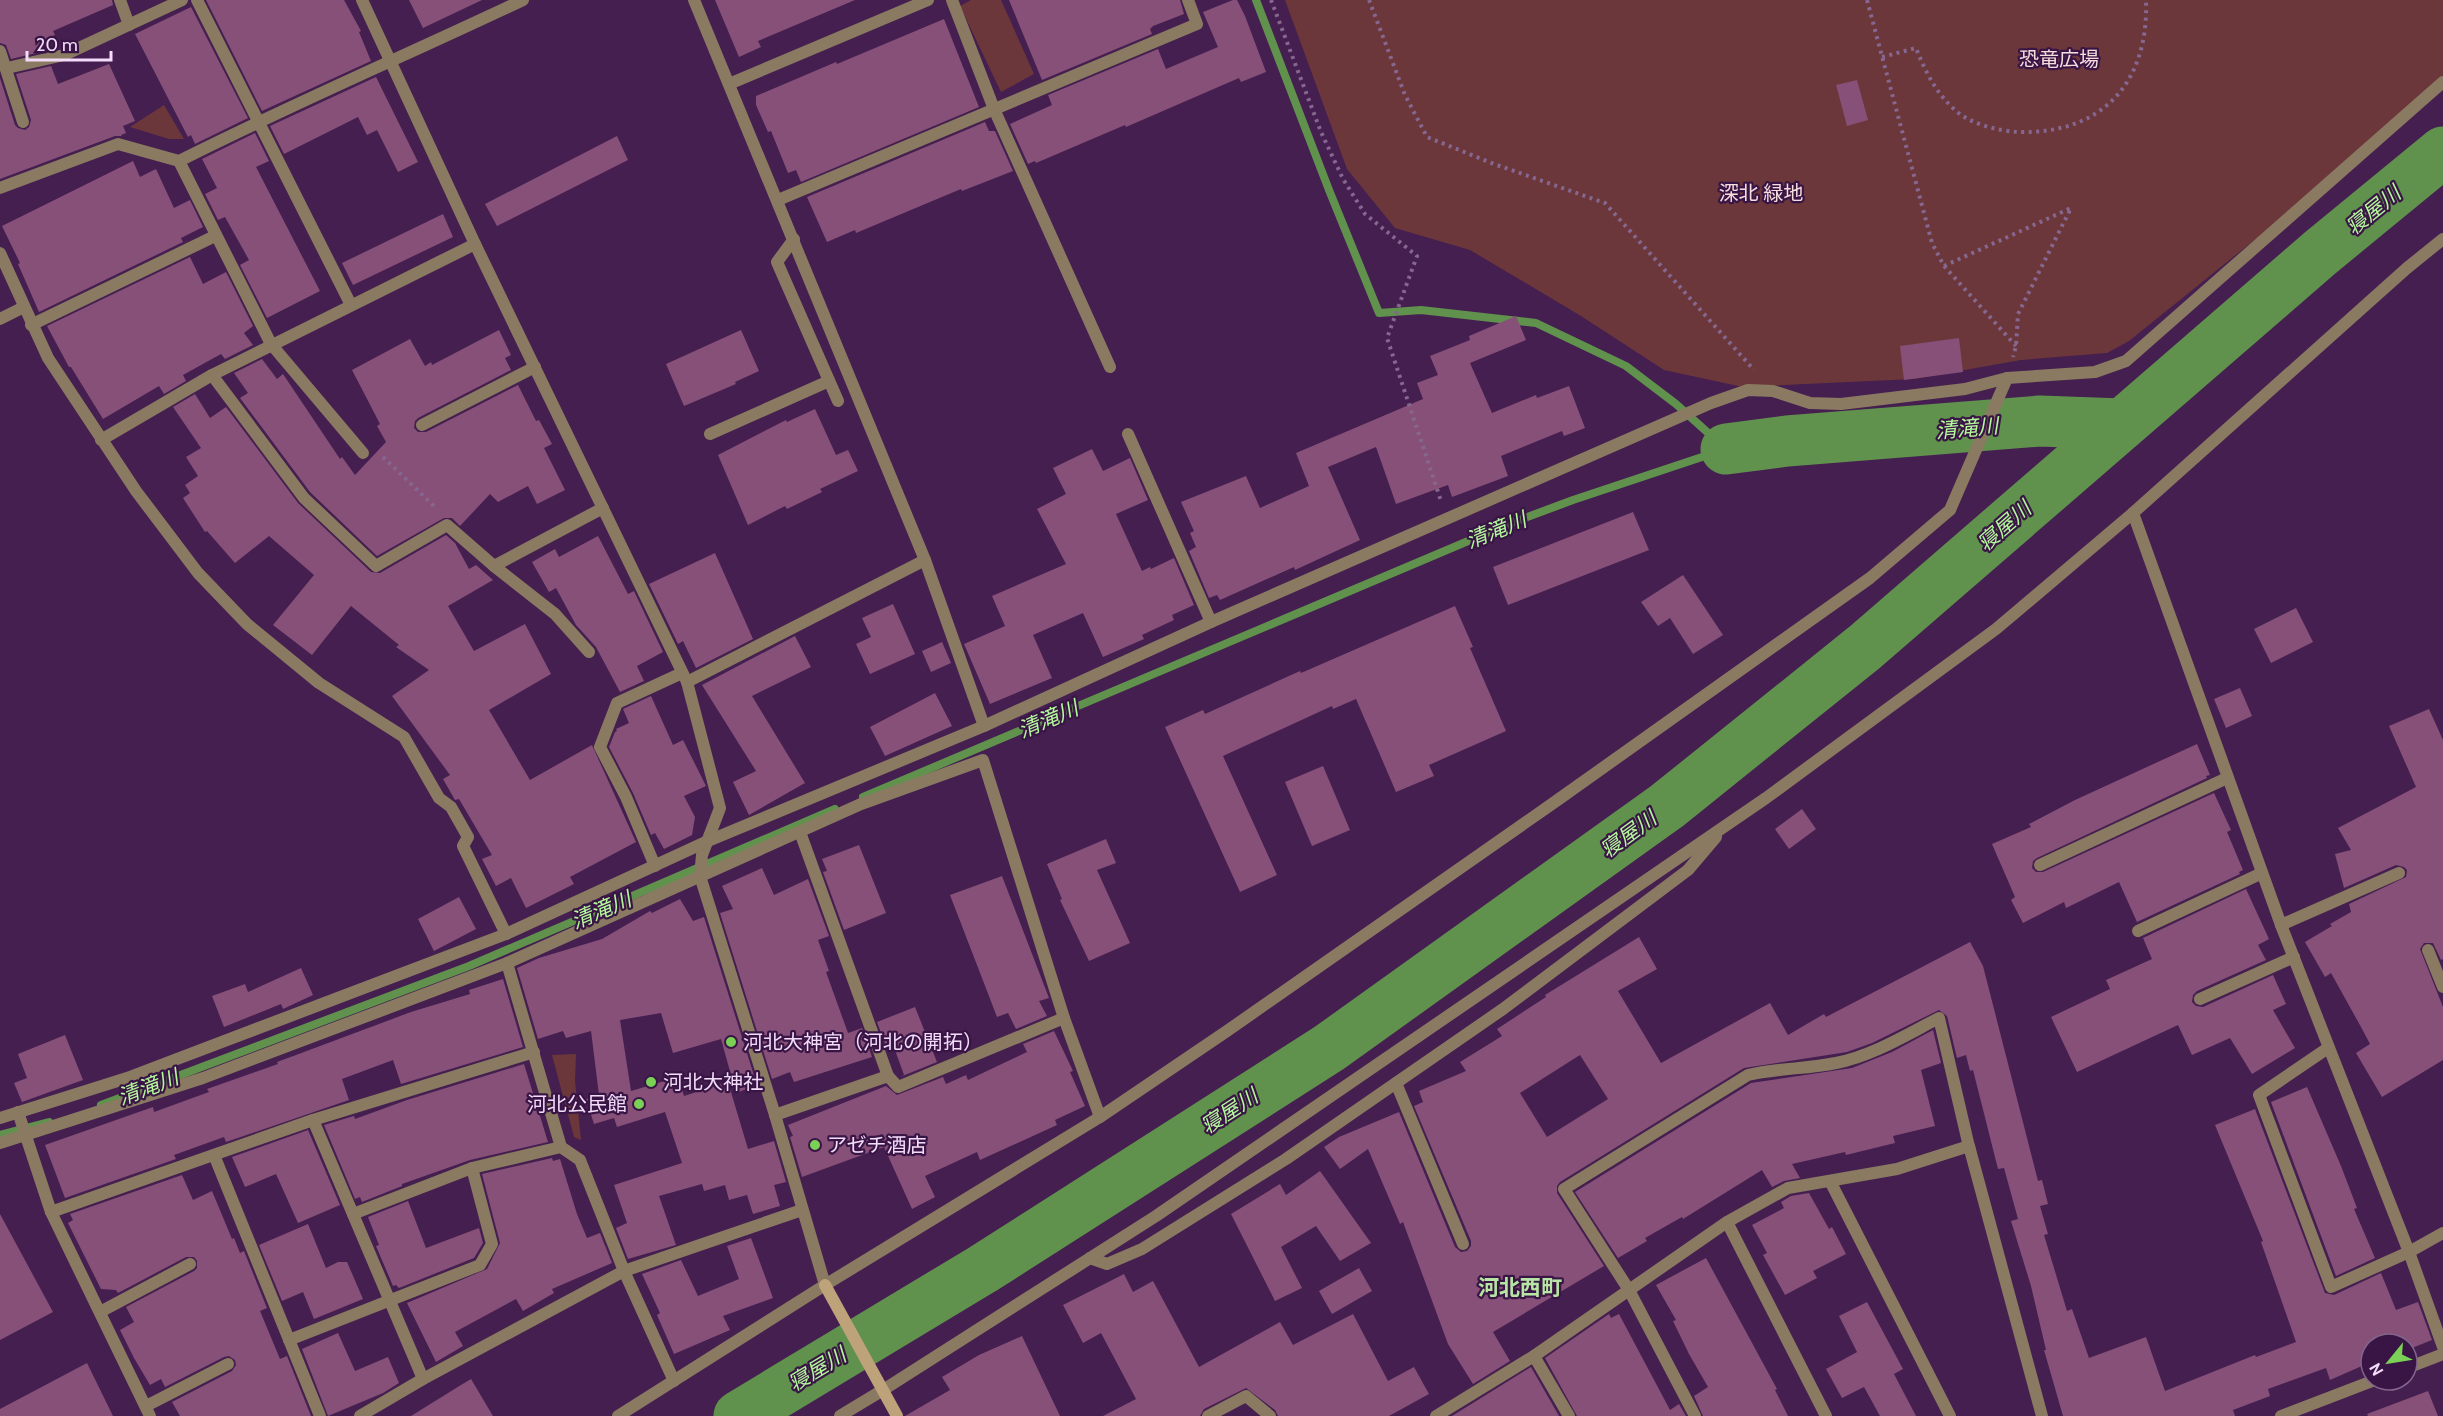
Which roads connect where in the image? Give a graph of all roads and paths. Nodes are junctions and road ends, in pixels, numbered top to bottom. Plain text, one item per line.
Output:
1 (120, 0) edge
2 (182, 0) edge
3 (197, 0) edge
4 (362, 0) edge
5 (523, 0) edge
6 (694, 0) edge
7 (928, 0) edge
8 (952, 0) edge
9 (1188, 0) edge
10 (1271, 0) edge
11 (1369, 0) edge
12 (1867, 0) edge
13 (2146, 0) edge
14 (129, 25) junction
15 (0, 51) edge
16 (1882, 57) junction
17 (391, 62) junction
18 (7, 68) junction
19 (2443, 82) edge
20 (729, 84) junction
21 (994, 109) junction
22 (258, 121) junction
23 (23, 122) dead end
24 (179, 160) junction
25 (0, 188) edge
26 (778, 200) junction
27 (216, 236) junction
28 (794, 239) junction
29 (2443, 239) edge
30 (475, 244) junction
31 (0, 253) edge
32 (1944, 266) junction
33 (351, 305) junction
34 (24, 307) junction
35 (0, 319) edge
36 (31, 325) junction
37 (271, 344) junction
38 (2016, 346) junction
39 (535, 367) junction
40 (1110, 367) dead end
41 (212, 375) junction
42 (2007, 378) junction
43 (829, 381) junction
44 (1773, 391) junction
45 (838, 401) dead end
46 (422, 425) dead end
47 (710, 434) dead end
48 (1128, 434) dead end
49 (101, 440) junction
50 (363, 453) joint
51 (603, 507) junction
52 (2133, 513) junction
53 (1446, 519) junction
54 (447, 525) junction
55 (925, 560) junction
56 (494, 566) junction
57 (1211, 622) junction
58 (589, 652) dead end
59 (684, 677) junction
60 (984, 726) junction
61 (2227, 778) junction
62 (1726, 825) junction
63 (800, 832) junction
64 (708, 841) junction
65 (2040, 865) dead end
66 (655, 866) junction
67 (2262, 873) junction
68 (2399, 873) dead end
69 (700, 876) junction
70 (2281, 925) junction
71 (2138, 931) dead end
72 (506, 934) junction
73 (2428, 950) dead end
74 (2294, 957) junction
75 (507, 963) junction
76 (2443, 987) edge
77 (2200, 999) dead end
78 (1064, 1018) junction
79 (2328, 1048) junction
80 (534, 1052) junction
81 (888, 1076) junction
82 (1396, 1083) junction
83 (18, 1112) junction
84 (776, 1115) junction
85 (1100, 1117) junction
86 (0, 1118) edge
87 (313, 1120) junction
88 (27, 1136) junction
89 (0, 1143) edge
90 (561, 1147) junction
91 (1970, 1151) junction
92 (214, 1155) junction
93 (472, 1168) junction
94 (1830, 1181) junction
95 (802, 1210) junction
96 (51, 1212) junction
97 (353, 1214) junction
98 (1727, 1222) junction
99 (2443, 1233) edge
100 (1463, 1244) dead end
101 (2409, 1252) junction
102 (1090, 1258) junction
103 (190, 1264) dead end
104 (624, 1271) junction
105 (825, 1285) junction
106 (1629, 1290) junction
107 (390, 1301) junction
108 (100, 1312) junction
109 (289, 1340) junction
110 (2443, 1347) edge
111 (2443, 1354) edge
112 (1534, 1356) junction
113 (2419, 1363) edge
114 (228, 1364) dead end
115 (423, 1379) junction
116 (674, 1381) junction
117 (880, 1385) junction
118 (2359, 1386) edge
119 (148, 1411) edge
120 (1440, 1415) edge
121 (320, 1416) edge
122 (360, 1416) edge
123 (618, 1416) edge
124 (840, 1416) edge
125 (897, 1416) edge
126 (1208, 1416) edge
127 (1270, 1416) edge
128 (1569, 1416) edge
129 (1695, 1416) edge
130 (1826, 1416) edge
131 (1950, 1416) edge
132 (2042, 1416) edge
133 (2281, 1416) edge

1 - 14 street
2 - 14 street
3 - 22 street
4 - 17 street
5 - 17 street
6 - 20 street
7 - 20 street
8 - 21 street
9 - 21 street
10 - 53 path
11 - 44 path
12 - 16 path
13 - 16 path
14 - 18 street
15 - 18 street
16 - 32 path
17 - 22 street
17 - 30 street
18 - 23 street
19 - 42 street
20 - 26 street
21 - 26 street
21 - 40 street
22 - 24 street
22 - 33 street
24 - 25 street
24 - 27 street
26 - 28 street
27 - 36 street
27 - 37 street
28 - 43 street
28 - 55 street
29 - 52 street
30 - 33 street
30 - 39 street
31 - 34 street
32 - 38 path
32 - 38 path
33 - 37 street
34 - 35 street
34 - 36 street
36 - 49 street
37 - 41 street
37 - 50 street
38 - 42 path
39 - 46 street
39 - 51 street
41 - 49 street
41 - 54 street
42 - 44 street
42 - 85 street
43 - 45 street
43 - 47 street
44 - 53 street
48 - 57 street
49 - 72 street
50 - 54 path
51 - 56 street
51 - 59 street
52 - 61 street
52 - 62 street
53 - 57 street
54 - 56 street
55 - 59 street
55 - 60 street
56 - 58 street
57 - 60 street
59 - 64 street
59 - 66 street
60 - 64 street
61 - 65 street
61 - 67 street
62 - 82 street
62 - 102 street
63 - 69 street
63 - 78 street
63 - 81 street
64 - 66 street
64 - 69 street
66 - 72 street
67 - 70 street
67 - 71 street
68 - 70 street
69 - 75 street
69 - 84 street
70 - 74 street
72 - 83 street
73 - 76 street
74 - 77 street
74 - 79 street
75 - 80 street
75 - 88 street
78 - 81 street
78 - 85 street
79 - 101 street
79 - 101 street
80 - 87 street
80 - 90 street
81 - 84 street
82 - 100 street
82 - 102 street
83 - 86 street
83 - 88 street
84 - 95 street
85 - 105 street
87 - 92 street
87 - 97 street
88 - 89 street
88 - 96 street
90 - 93 street
90 - 104 street
91 - 94 street
91 - 106 street
91 - 132 street
92 - 96 street
92 - 109 street
93 - 97 street
93 - 107 street
94 - 98 street
94 - 131 street
95 - 104 street
95 - 105 street
96 - 108 street
97 - 107 street
98 - 106 street
98 - 130 street
99 - 101 street
101 - 110 street
102 - 117 street
103 - 108 street
104 - 115 street
104 - 116 street
105 - 116 street
105 - 117 street
106 - 112 street
106 - 129 street
107 - 109 street
107 - 115 street
108 - 119 street
109 - 121 street
111 - 113 street
112 - 120 street
112 - 128 street
114 - 119 street
115 - 122 street
116 - 123 street
117 - 124 street
117 - 125 street
118 - 133 street
126 - 127 street

